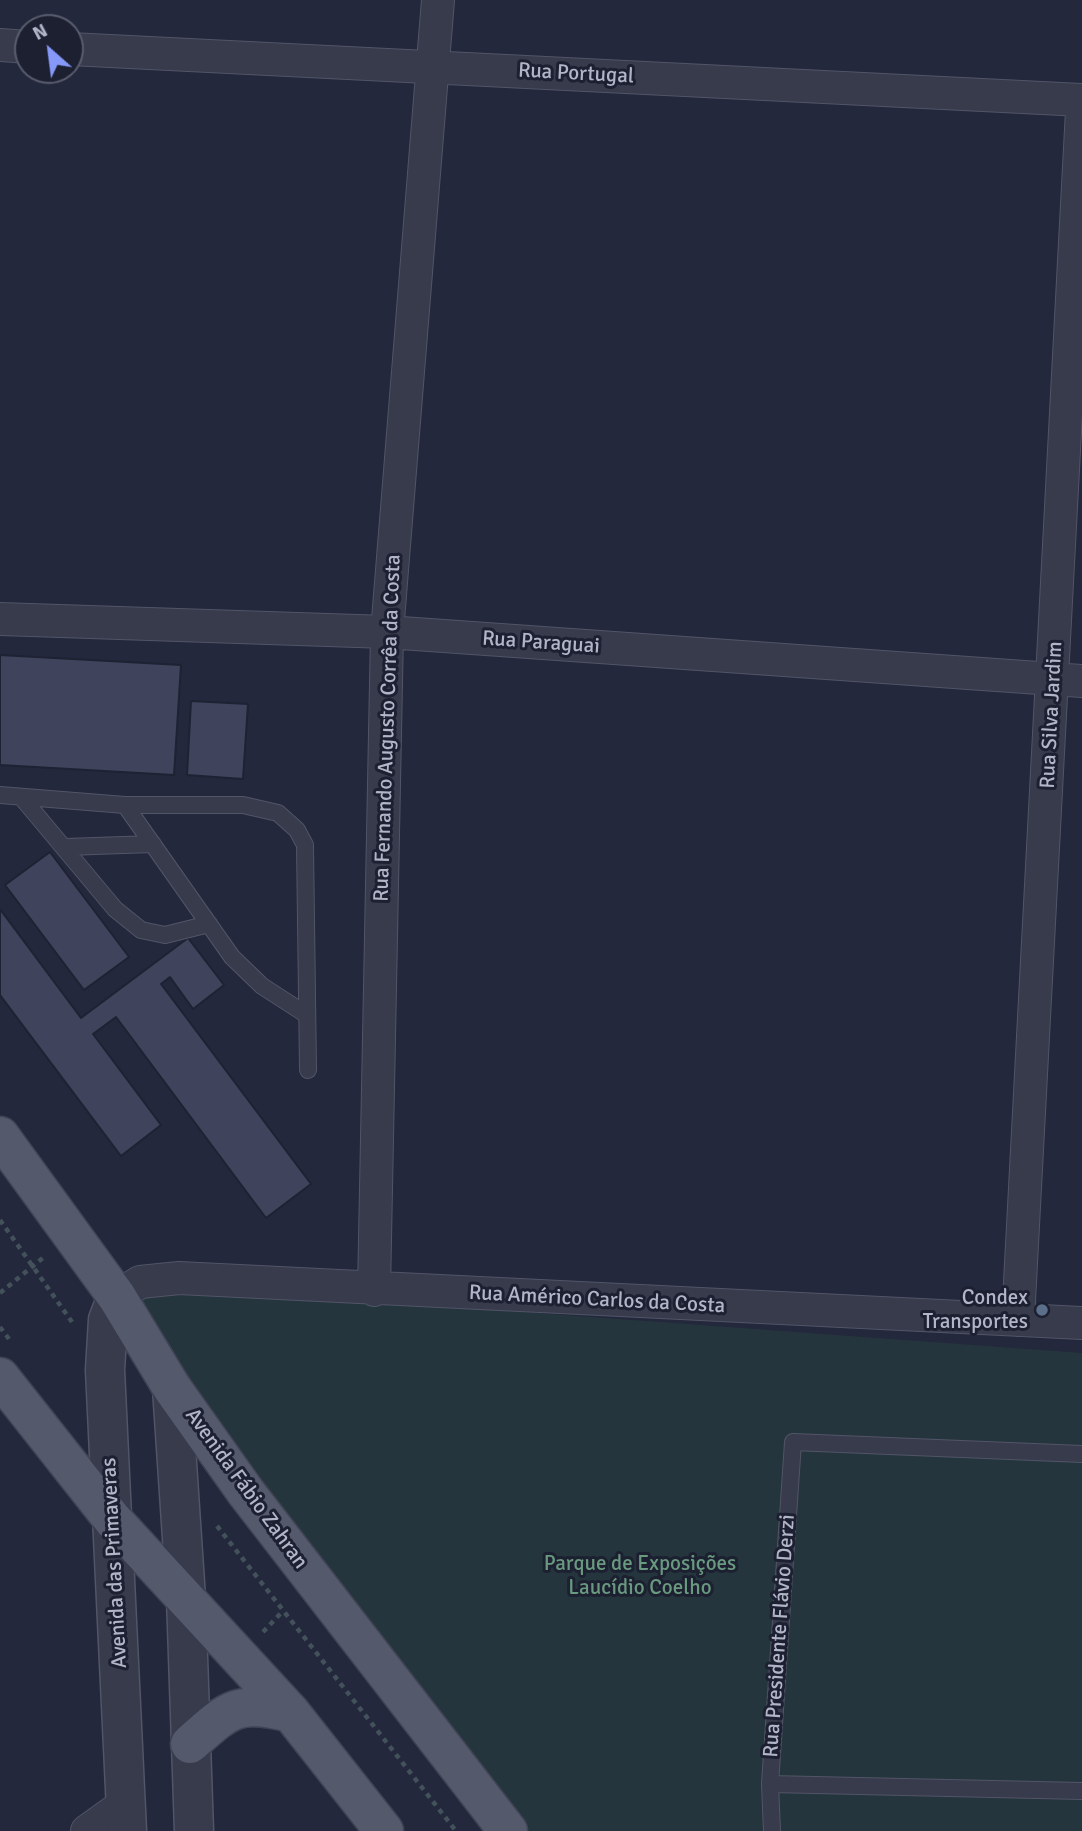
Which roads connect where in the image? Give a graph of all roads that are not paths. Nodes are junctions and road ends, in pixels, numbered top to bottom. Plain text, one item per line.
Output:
1 (438, 0) edge
2 (84, 50) edge
3 (435, 67) junction
4 (1082, 100) edge
5 (1082, 110) edge
6 (0, 619) edge
7 (387, 632) junction
8 (1068, 680) edge
9 (0, 795) edge
10 (23, 799) junction
11 (125, 805) junction
12 (153, 844) junction
13 (66, 847) junction
14 (209, 925) junction
15 (307, 1015) junction
16 (308, 1070) dead end
17 (0, 1136) edge
18 (374, 1290) junction
19 (117, 1297) junction
20 (1018, 1320) junction
21 (1082, 1323) edge
22 (0, 1377) edge
23 (172, 1388) junction
24 (1082, 1454) edge
25 (113, 1520) junction
26 (186, 1598) junction
27 (291, 1713) junction
28 (190, 1744) junction
29 (770, 1784) junction
30 (1082, 1791) edge
31 (127, 1817) edge
32 (87, 1831) edge
33 (194, 1831) edge
34 (384, 1831) edge
35 (508, 1831) edge
36 (772, 1831) edge

1 - 3 street, Rua Fernando Augusto Corrêa da Costa
2 - 3 street, Rua Portugal
3 - 4 street, Rua Portugal
3 - 7 street, Rua Fernando Augusto Corrêa da Costa
5 - 8 street, Rua Silva Jardim
6 - 7 street, Rua Paraguai
7 - 8 street, Rua Paraguai
7 - 18 street, Rua Fernando Augusto Corrêa da Costa
8 - 20 street, Rua Silva Jardim
9 - 10 lane
10 - 11 lane
10 - 13 lane
11 - 12 lane
11 - 15 lane
12 - 13 lane
12 - 14 lane
13 - 14 lane
14 - 15 lane
15 - 16 lane
17 - 19 main road, Avenida Fábio Zahran
18 - 19 street, Rua Américo Carlos da Costa
18 - 20 street, Rua Américo Carlos da Costa
19 - 23 main road, Avenida Fábio Zahran
19 - 25 street, Avenida das Primaveras
20 - 21 street, Rua Américo Carlos da Costa
22 - 25 main road
23 - 26 street
23 - 35 main road, Avenida Fábio Zahran
24 - 29 lane, Rua Presidente Flávio Derzi
25 - 26 main road
25 - 31 street, Avenida das Primaveras
26 - 27 main road
26 - 28 street
27 - 28 main road
27 - 34 main road
28 - 33 street
29 - 30 lane
29 - 36 lane, Rua Presidente Flávio Derzi
31 - 32 street

